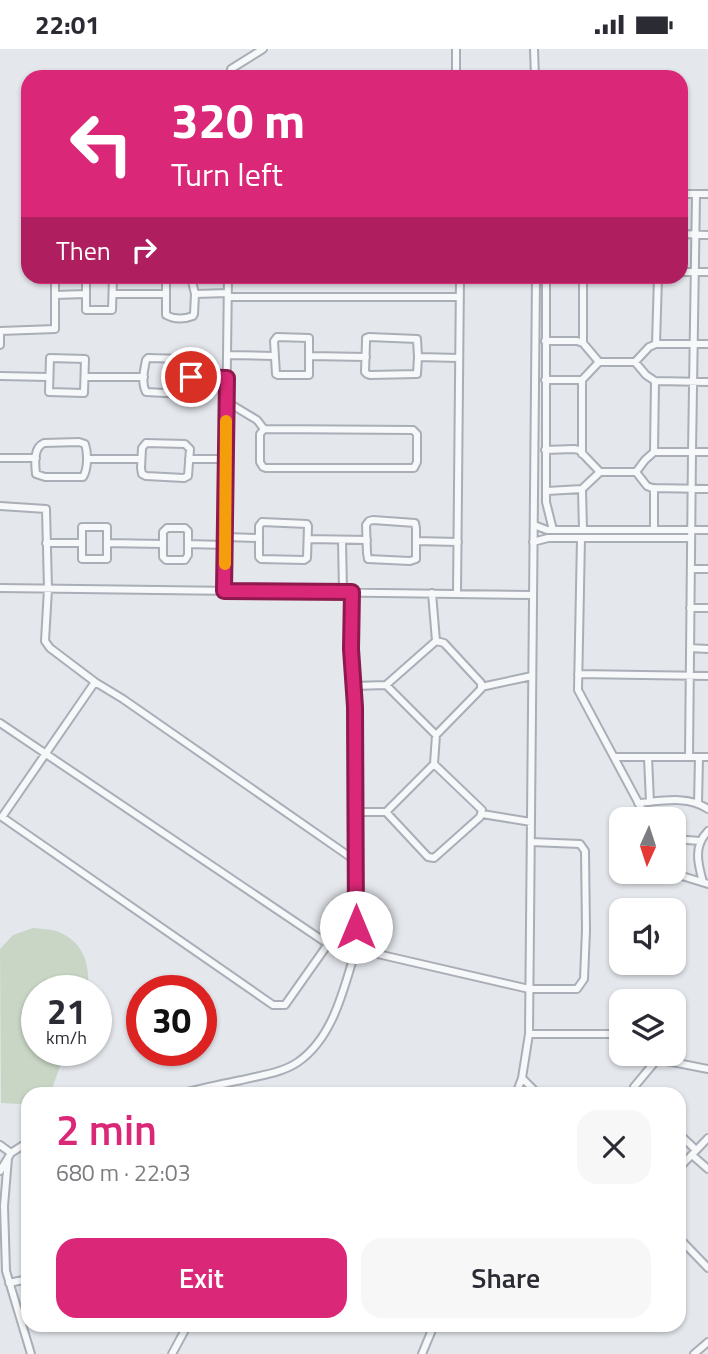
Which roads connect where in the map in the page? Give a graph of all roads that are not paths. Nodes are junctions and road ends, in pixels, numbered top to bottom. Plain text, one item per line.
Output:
1 (263, 49) edge
2 (456, 49) edge
3 (534, 49) edge
4 (230, 70) edge
5 (456, 70) edge
6 (535, 70) edge
7 (688, 194) edge
8 (696, 194) junction
9 (708, 194) edge
10 (688, 234) edge
11 (695, 234) junction
12 (708, 235) edge
13 (688, 272) edge
14 (694, 272) junction
15 (708, 272) edge
16 (55, 284) edge
17 (86, 284) edge
18 (113, 284) edge
19 (167, 284) edge
20 (192, 284) edge
21 (228, 284) edge
22 (460, 284) edge
23 (536, 284) edge
24 (546, 284) edge
25 (583, 284) edge
26 (657, 284) edge
27 (86, 294) junction
28 (113, 294) junction
29 (166, 294) junction
30 (194, 294) junction
31 (55, 295) junction
32 (228, 295) junction
33 (459, 297) junction
34 (545, 341) junction
35 (583, 343) junction
36 (694, 343) junction
37 (656, 344) junction
38 (708, 344) edge
39 (0, 345) edge
40 (227, 355) junction
41 (274, 356) junction
42 (310, 356) junction
43 (366, 357) junction
44 (418, 357) junction
45 (459, 358) junction
46 (599, 362) junction
47 (635, 362) junction
48 (0, 376) edge
49 (49, 377) junction
50 (85, 377) junction
51 (144, 377) junction
52 (191, 377) junction
53 (227, 378) junction
54 (545, 380) junction
55 (582, 380) junction
56 (655, 381) junction
57 (693, 381) junction
58 (708, 381) edge
59 (227, 403) junction
60 (264, 429) junction
61 (545, 450) junction
62 (654, 452) junction
63 (692, 452) junction
64 (708, 452) edge
65 (582, 454) junction
66 (0, 458) edge
67 (36, 458) junction
68 (86, 459) junction
69 (141, 459) junction
70 (190, 459) junction
71 (226, 460) junction
72 (600, 472) junction
73 (636, 472) junction
74 (654, 488) junction
75 (582, 489) junction
76 (691, 489) junction
77 (708, 489) edge
78 (547, 491) junction
79 (0, 506) edge
80 (534, 525) junction
81 (691, 529) junction
82 (553, 530) junction
83 (583, 530) junction
84 (654, 530) junction
85 (708, 530) edge
86 (258, 538) junction
87 (581, 538) junction
88 (691, 538) junction
89 (308, 539) junction
90 (342, 540) junction
91 (367, 540) junction
92 (225, 541) junction
93 (416, 541) junction
94 (458, 542) junction
95 (533, 542) junction
96 (46, 543) junction
97 (82, 543) junction
98 (107, 543) junction
99 (163, 544) junction
100 (188, 544) junction
101 (691, 569) junction
102 (708, 569) edge
103 (0, 587) edge
104 (48, 589) junction
105 (224, 591) junction
106 (343, 591) junction
107 (352, 592) junction
108 (432, 593) junction
109 (457, 594) junction
110 (533, 595) junction
111 (690, 608) junction
112 (708, 608) edge
113 (436, 641) junction
114 (690, 648) junction
115 (708, 649) edge
116 (578, 674) junction
117 (690, 675) junction
118 (532, 676) junction
119 (708, 676) edge
120 (95, 682) junction
121 (386, 685) junction
122 (354, 686) junction
123 (481, 687) junction
124 (0, 723) edge
125 (436, 735) junction
126 (45, 753) junction
127 (614, 757) junction
128 (648, 757) junction
129 (689, 757) junction
130 (699, 757) junction
131 (708, 757) edge
132 (434, 764) junction
133 (650, 802) junction
134 (638, 803) junction
135 (698, 804) junction
136 (640, 807) edge
137 (708, 809) edge
138 (356, 812) junction
139 (386, 812) junction
140 (482, 814) junction
141 (1, 818) edge
142 (531, 822) junction
143 (708, 831) edge
144 (686, 840) edge
145 (700, 841) junction
146 (531, 842) junction
147 (356, 861) junction
148 (686, 877) edge
149 (706, 883) edge
150 (328, 944) junction
151 (356, 949) junction
152 (529, 989) junction
153 (529, 1034) junction
154 (609, 1034) edge
155 (686, 1065) edge
156 (648, 1066) edge
157 (708, 1069) edge
158 (523, 1077) junction
159 (210, 1087) edge
160 (519, 1087) edge
161 (532, 1087) edge
162 (634, 1087) edge
163 (708, 1137) edge
164 (686, 1142) edge
165 (0, 1145) edge
166 (21, 1147) edge
167 (694, 1152) junction
168 (10, 1155) junction
169 (686, 1161) edge
170 (708, 1169) edge
171 (0, 1171) edge
172 (686, 1245) edge
173 (0, 1261) edge
174 (708, 1268) edge
175 (6, 1271) junction
176 (21, 1280) edge
177 (9, 1283) junction
178 (21, 1322) edge
179 (24, 1332) edge
180 (184, 1332) edge
181 (430, 1332) edge
182 (708, 1342) edge
183 (31, 1354) edge
184 (172, 1354) edge
185 (422, 1354) edge
186 (694, 1354) edge

1 - 4 street
2 - 5 street
3 - 6 street
7 - 8 street
8 - 9 street
8 - 11 street
10 - 11 street
11 - 12 street
11 - 14 street
13 - 14 street
14 - 15 street
14 - 36 street
16 - 31 street
17 - 27 street
18 - 28 street
19 - 29 street
20 - 30 street
21 - 32 street
22 - 33 street
23 - 80 street
24 - 34 street
25 - 35 street
26 - 37 street
27 - 28 street
27 - 31 street
28 - 29 street
29 - 30 street
30 - 32 street
31 - 39 street
32 - 33 street
32 - 40 street
33 - 45 street
34 - 35 street
34 - 54 street
35 - 46 street
36 - 37 street
36 - 38 street
36 - 57 street
37 - 47 street
40 - 41 street
40 - 53 street
41 - 42 street
41 - 42 street
42 - 43 street
43 - 44 street
43 - 44 street
44 - 45 street
45 - 94 street
46 - 47 street
46 - 55 street
47 - 56 street
48 - 49 street
49 - 50 street
49 - 50 street
50 - 51 street
51 - 52 street
51 - 52 street
52 - 53 street
53 - 59 street
54 - 55 street
54 - 61 street
55 - 65 street
56 - 57 street
56 - 62 street
57 - 58 street
57 - 63 street
59 - 60 street
59 - 71 street
60 - 60 street
61 - 65 street
61 - 78 street
62 - 63 street
62 - 73 street
63 - 64 street
63 - 76 street
65 - 72 street
66 - 67 street
67 - 68 street
67 - 68 street
68 - 69 street
69 - 70 street
69 - 70 street
70 - 71 street
71 - 92 street
72 - 73 street
72 - 75 street
73 - 74 street
74 - 76 street
74 - 84 street
75 - 78 street
75 - 83 street
76 - 77 street
76 - 81 street
78 - 82 street
79 - 96 street
80 - 82 street
80 - 95 street
81 - 84 street
81 - 85 street
81 - 88 street
82 - 83 street
83 - 84 street
86 - 89 street
86 - 89 street
86 - 92 street
87 - 88 street
87 - 95 street
87 - 116 street
88 - 101 street
89 - 90 street
90 - 91 street
90 - 106 street
91 - 93 street
91 - 93 street
92 - 100 street
92 - 105 street
93 - 94 street
94 - 109 street
95 - 110 street
96 - 97 street
96 - 104 street
97 - 98 street
97 - 98 street
98 - 99 street
99 - 100 street
99 - 100 street
101 - 102 street
101 - 111 street
103 - 104 street
104 - 105 street
104 - 120 street
105 - 106 street
106 - 107 street
107 - 108 street
107 - 122 street
108 - 109 street
108 - 113 street
109 - 110 street
110 - 118 street
111 - 112 street
111 - 114 street
113 - 121 street
113 - 123 street
114 - 115 street
114 - 117 street
116 - 117 street
116 - 127 street
117 - 119 street
117 - 129 street
118 - 123 street
118 - 142 street
120 - 126 street
120 - 147 street
121 - 122 street
121 - 125 street
122 - 138 street
123 - 125 street
124 - 126 street
125 - 132 street
126 - 141 street
126 - 150 street
127 - 128 street
127 - 134 street
128 - 129 street
128 - 133 street
129 - 130 street
130 - 131 street
130 - 135 street
132 - 139 street
132 - 140 street
133 - 134 street
133 - 135 street
134 - 136 street
135 - 137 street
138 - 139 street
138 - 147 street
139 - 140 street
140 - 142 street
141 - 150 street
142 - 146 street
143 - 145 street
144 - 145 street
145 - 149 street
146 - 152 street
146 - 152 street
147 - 151 street
148 - 149 street
150 - 151 street
151 - 152 street
151 - 159 street
152 - 153 street
153 - 154 street
153 - 158 street
155 - 157 street
156 - 162 street
158 - 160 street
158 - 161 street
163 - 167 street
164 - 167 street
165 - 168 street
166 - 168 street
167 - 169 street
167 - 170 street
168 - 171 street
168 - 175 street
172 - 174 street
173 - 175 street
175 - 177 street
176 - 177 street
177 - 178 street
179 - 183 street
180 - 184 street
181 - 185 street
182 - 186 street

